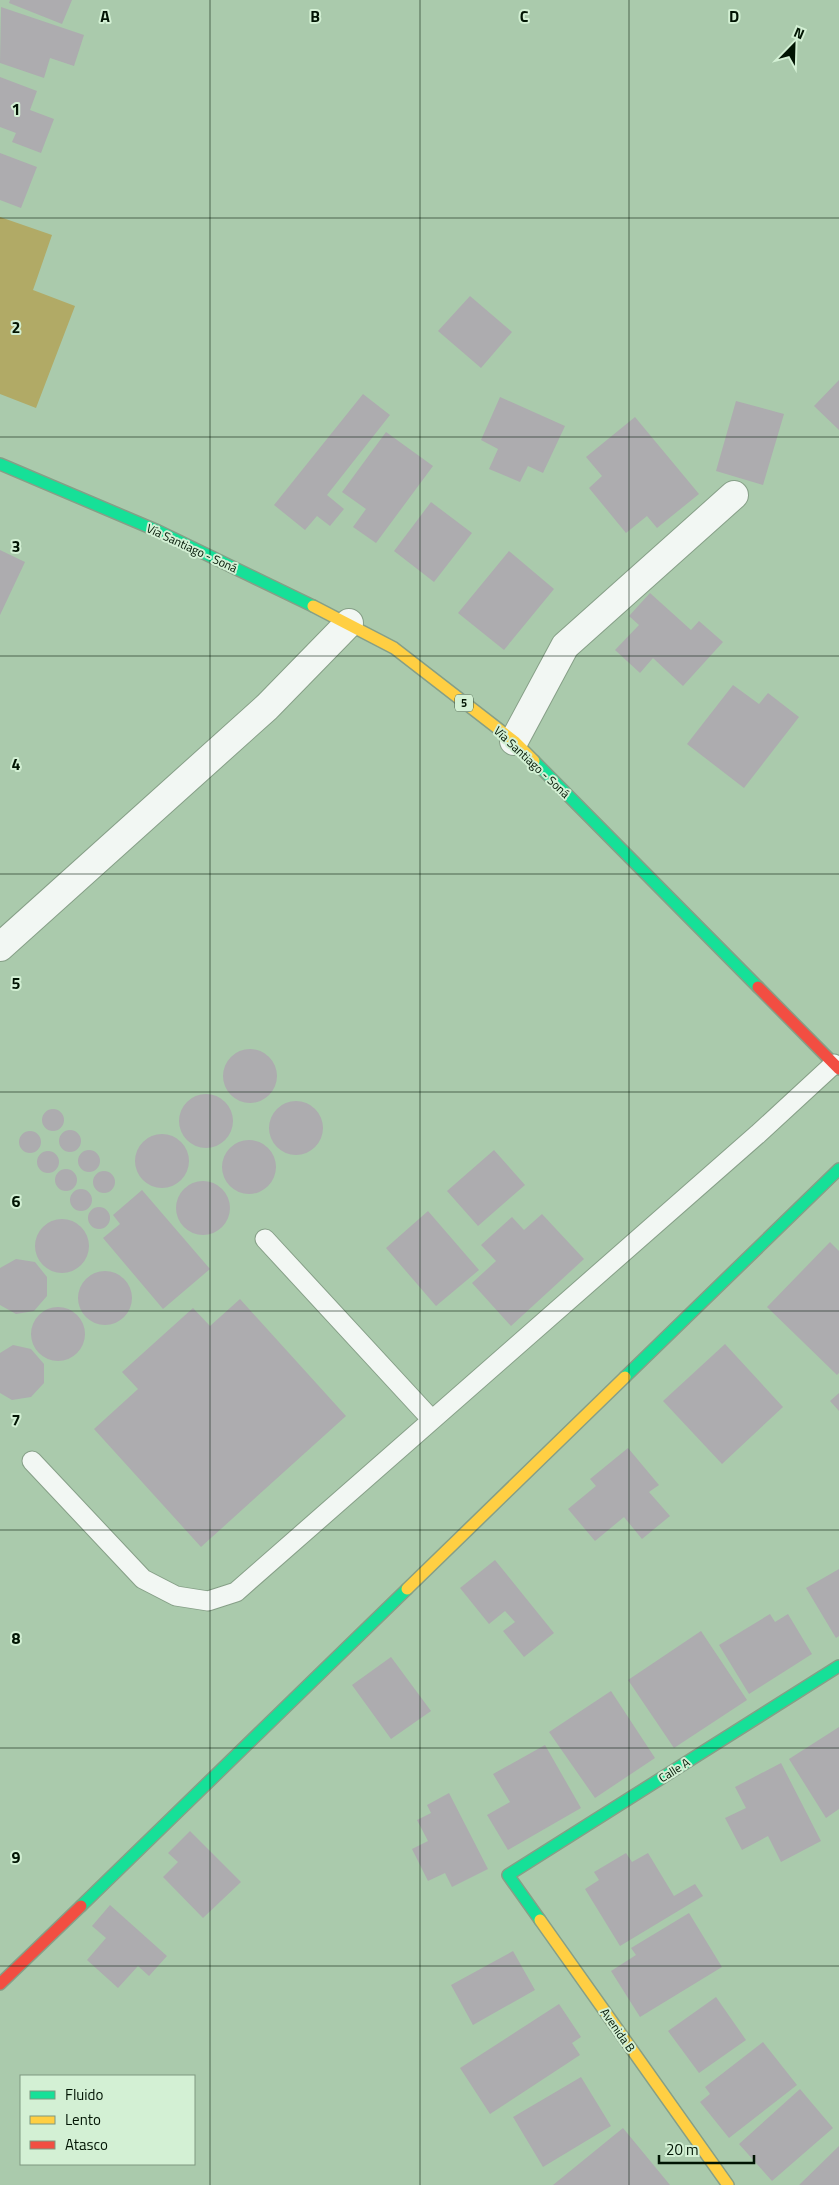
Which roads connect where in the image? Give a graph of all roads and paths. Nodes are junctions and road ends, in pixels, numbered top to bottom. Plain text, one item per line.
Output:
1 (0, 464) edge
2 (734, 495) dead end
3 (349, 623) junction
4 (514, 741) junction
5 (0, 948) edge
6 (836, 1066) edge
7 (839, 1170) edge
8 (265, 1239) dead end
9 (432, 1420) junction
10 (32, 1462) dead end
11 (839, 1666) edge
12 (508, 1875) joint
13 (0, 1984) edge
14 (728, 2185) edge

1 - 3 street, Vía Santiago - Soná / 5
2 - 4 street
3 - 4 street, Vía Santiago - Soná / 5
3 - 5 street
4 - 6 street, Vía Santiago - Soná / 5
6 - 9 lane
7 - 13 street
8 - 9 lane
9 - 10 lane
11 - 12 street, Calle A
12 - 14 street, Avenida B

